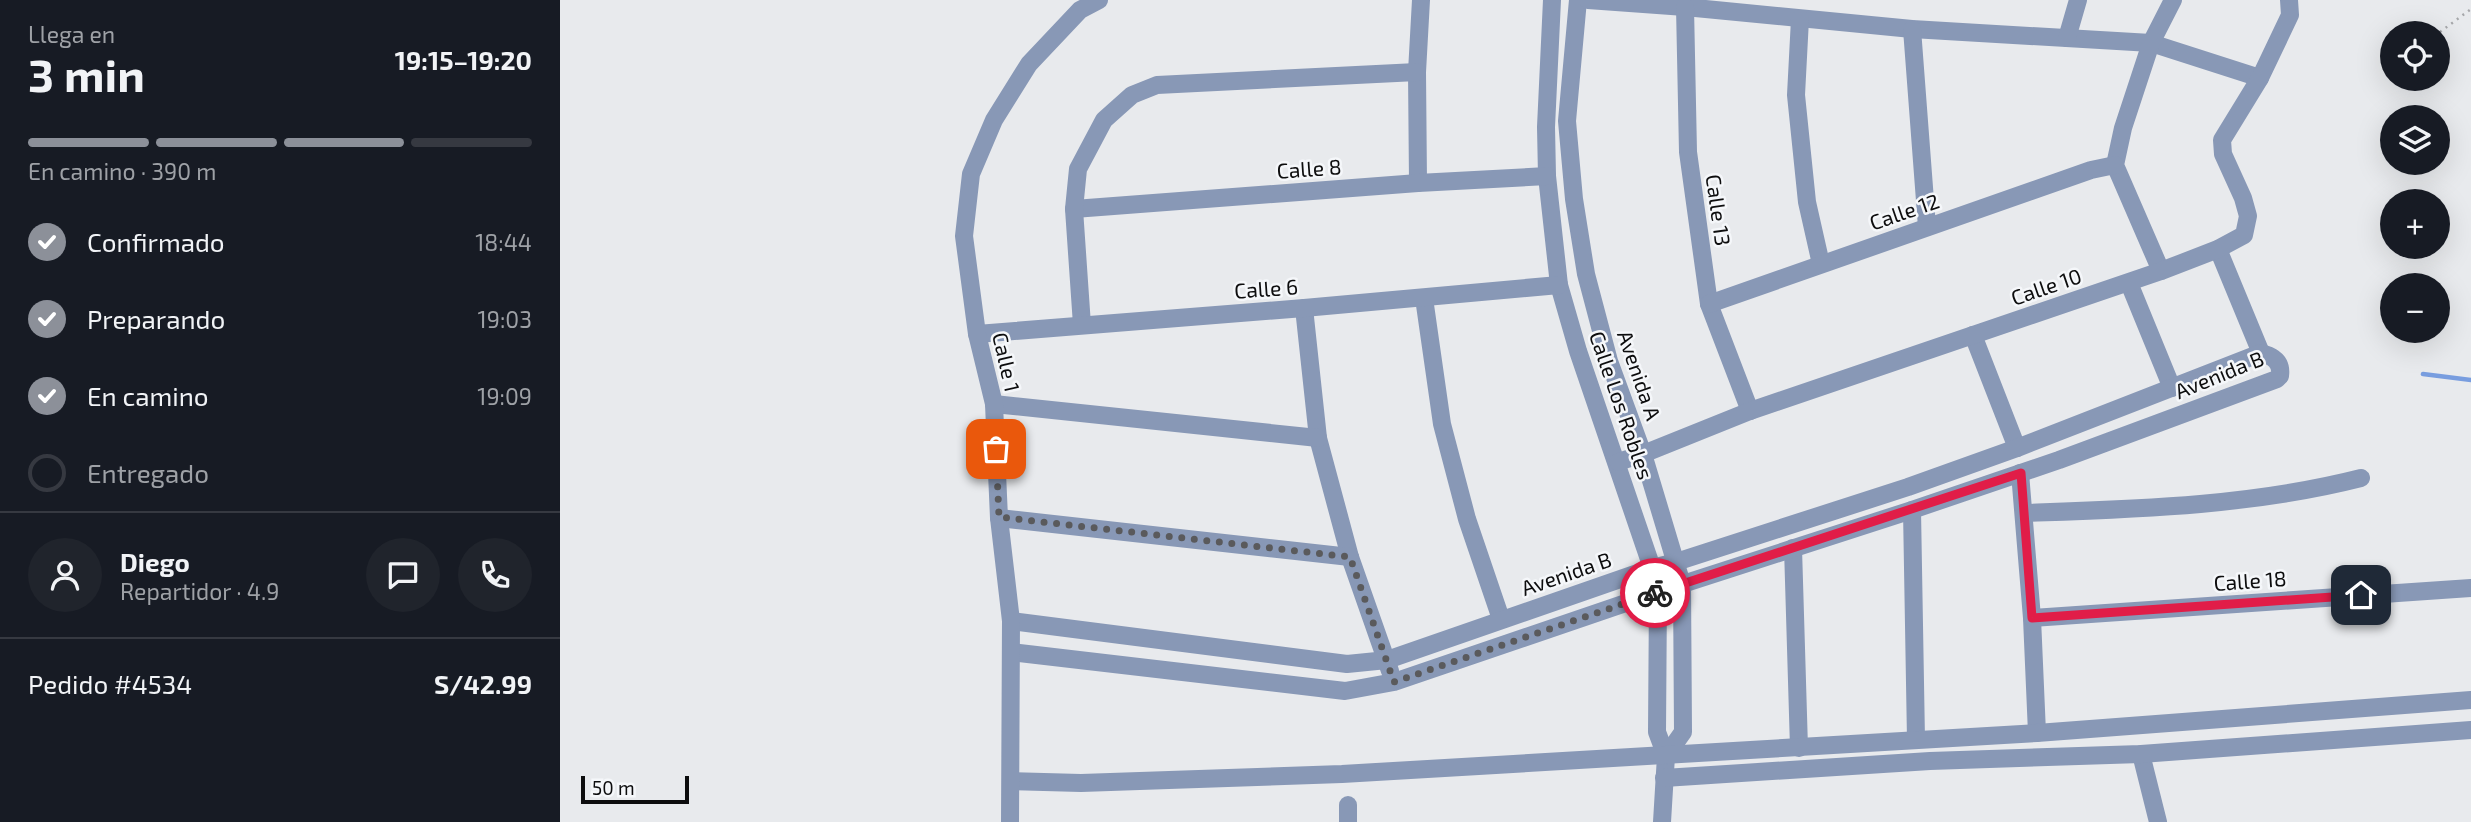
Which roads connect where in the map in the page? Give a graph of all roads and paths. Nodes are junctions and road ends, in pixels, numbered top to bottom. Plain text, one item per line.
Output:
1 (1100, 0) edge
2 (1421, 0) edge
3 (1552, 0) edge
4 (1578, 0) edge
5 (1588, 0) edge
6 (2078, 0) edge
7 (2173, 0) edge
8 (2289, 0) edge
9 (1685, 7) junction
10 (2471, 9) edge
11 (1800, 19) junction
12 (2450, 24) edge
13 (1912, 29) junction
14 (2067, 38) junction
15 (2151, 43) junction
16 (1417, 72) junction
17 (2260, 78) junction
18 (2115, 165) junction
19 (1547, 176) junction
20 (1418, 183) junction
21 (1074, 209) junction
22 (1927, 227) junction
23 (2218, 249) junction
24 (1821, 264) junction
25 (2161, 271) junction
26 (2129, 283) junction
27 (1559, 285) junction
28 (1424, 298) junction
29 (1709, 304) junction
30 (1304, 308) junction
31 (1082, 325) junction
32 (977, 334) junction
33 (1973, 335) junction
34 (2261, 353) junction
35 (2172, 388) junction
36 (994, 404) junction
37 (1750, 411) junction
38 (2051, 435) junction
39 (1318, 438) junction
40 (2017, 449) junction
41 (1643, 454) junction
42 (2059, 460) junction
43 (1618, 462) junction
44 (2021, 473) junction
45 (2361, 478) dead end
46 (1912, 510) junction
47 (2024, 513) junction
48 (999, 517) junction
49 (1793, 548) junction
50 (1350, 557) junction
51 (1676, 562) junction
52 (1653, 568) junction
53 (1682, 584) junction
54 (2471, 588) edge
55 (1658, 592) junction
56 (2032, 618) junction
57 (1501, 620) junction
58 (1011, 621) junction
59 (1011, 652) junction
60 (1387, 660) junction
61 (1394, 682) junction
62 (2471, 700) edge
63 (2471, 730) edge
64 (2037, 733) junction
65 (1916, 740) junction
66 (1799, 748) junction
67 (2141, 754) junction
68 (1666, 756) junction
69 (1664, 778) junction
70 (1011, 781) junction
71 (1010, 822) edge
72 (1662, 822) edge
73 (2158, 822) edge

1 - 32 street, Calle 1
2 - 16 street
3 - 19 street, Calle Los Robles
4 - 41 street, Avenida A
5 - 9 street
6 - 14 street
7 - 15 street
8 - 17 street, Calle 10
9 - 11 street
9 - 29 street, Calle 13
10 - 12 path
11 - 13 street
11 - 24 street
13 - 14 street
13 - 22 street
14 - 15 street
15 - 17 street
15 - 18 street
16 - 20 street
16 - 21 street
17 - 23 street, Calle 10
18 - 22 street, Calle 12
18 - 25 street
19 - 20 street, Calle 8
19 - 27 street, Calle Los Robles
20 - 21 street, Calle 8
21 - 31 street
22 - 24 street, Calle 12
23 - 25 street, Calle 10
23 - 34 street
24 - 29 street, Calle 12
25 - 26 street, Calle 10
26 - 33 street, Calle 10
26 - 35 street
27 - 28 street, Calle 6
27 - 43 street, Calle Los Robles
28 - 30 street, Calle 6
28 - 57 street
29 - 37 street, Calle 13
30 - 31 street, Calle 6
30 - 39 street
31 - 32 street, Calle 6
32 - 36 street, Calle 1
33 - 37 street, Calle 10
33 - 40 street
34 - 35 street, Avenida B
34 - 42 street, Avenida B
35 - 38 street, Avenida B
36 - 39 street
36 - 48 street, Calle 1
37 - 41 street, Calle 10
38 - 40 street, Avenida B
38 - 42 street
39 - 50 street
40 - 51 street, Avenida B
41 - 43 street, Calle 10
41 - 51 street, Avenida A
42 - 44 street, Avenida B
43 - 52 street, Calle Los Robles
44 - 46 street, Avenida B
44 - 47 street
45 - 47 street
46 - 49 street, Avenida B
46 - 65 street
47 - 56 street
48 - 50 street
48 - 58 street, Calle 1
49 - 53 street, Avenida B
49 - 66 street
50 - 60 street
51 - 52 street, Avenida B
51 - 53 street, Avenida A
52 - 55 street, Calle Los Robles
52 - 57 street, Avenida B
53 - 55 street, Avenida B
53 - 68 street, Avenida A
54 - 56 street, Calle 18
55 - 61 street, Avenida B
55 - 68 street, Calle Los Robles
56 - 64 street
57 - 60 street, Avenida B
58 - 59 street, Calle 1
58 - 60 street, Avenida B
59 - 61 street, Avenida B
59 - 70 street, Calle 1
60 - 61 street
62 - 64 street
63 - 67 street
64 - 65 street
65 - 66 street
66 - 68 street
67 - 69 street
67 - 73 street
68 - 69 street, Calle Los Robles
68 - 70 street
69 - 72 street, Calle Los Robles
70 - 71 street, Calle 1

